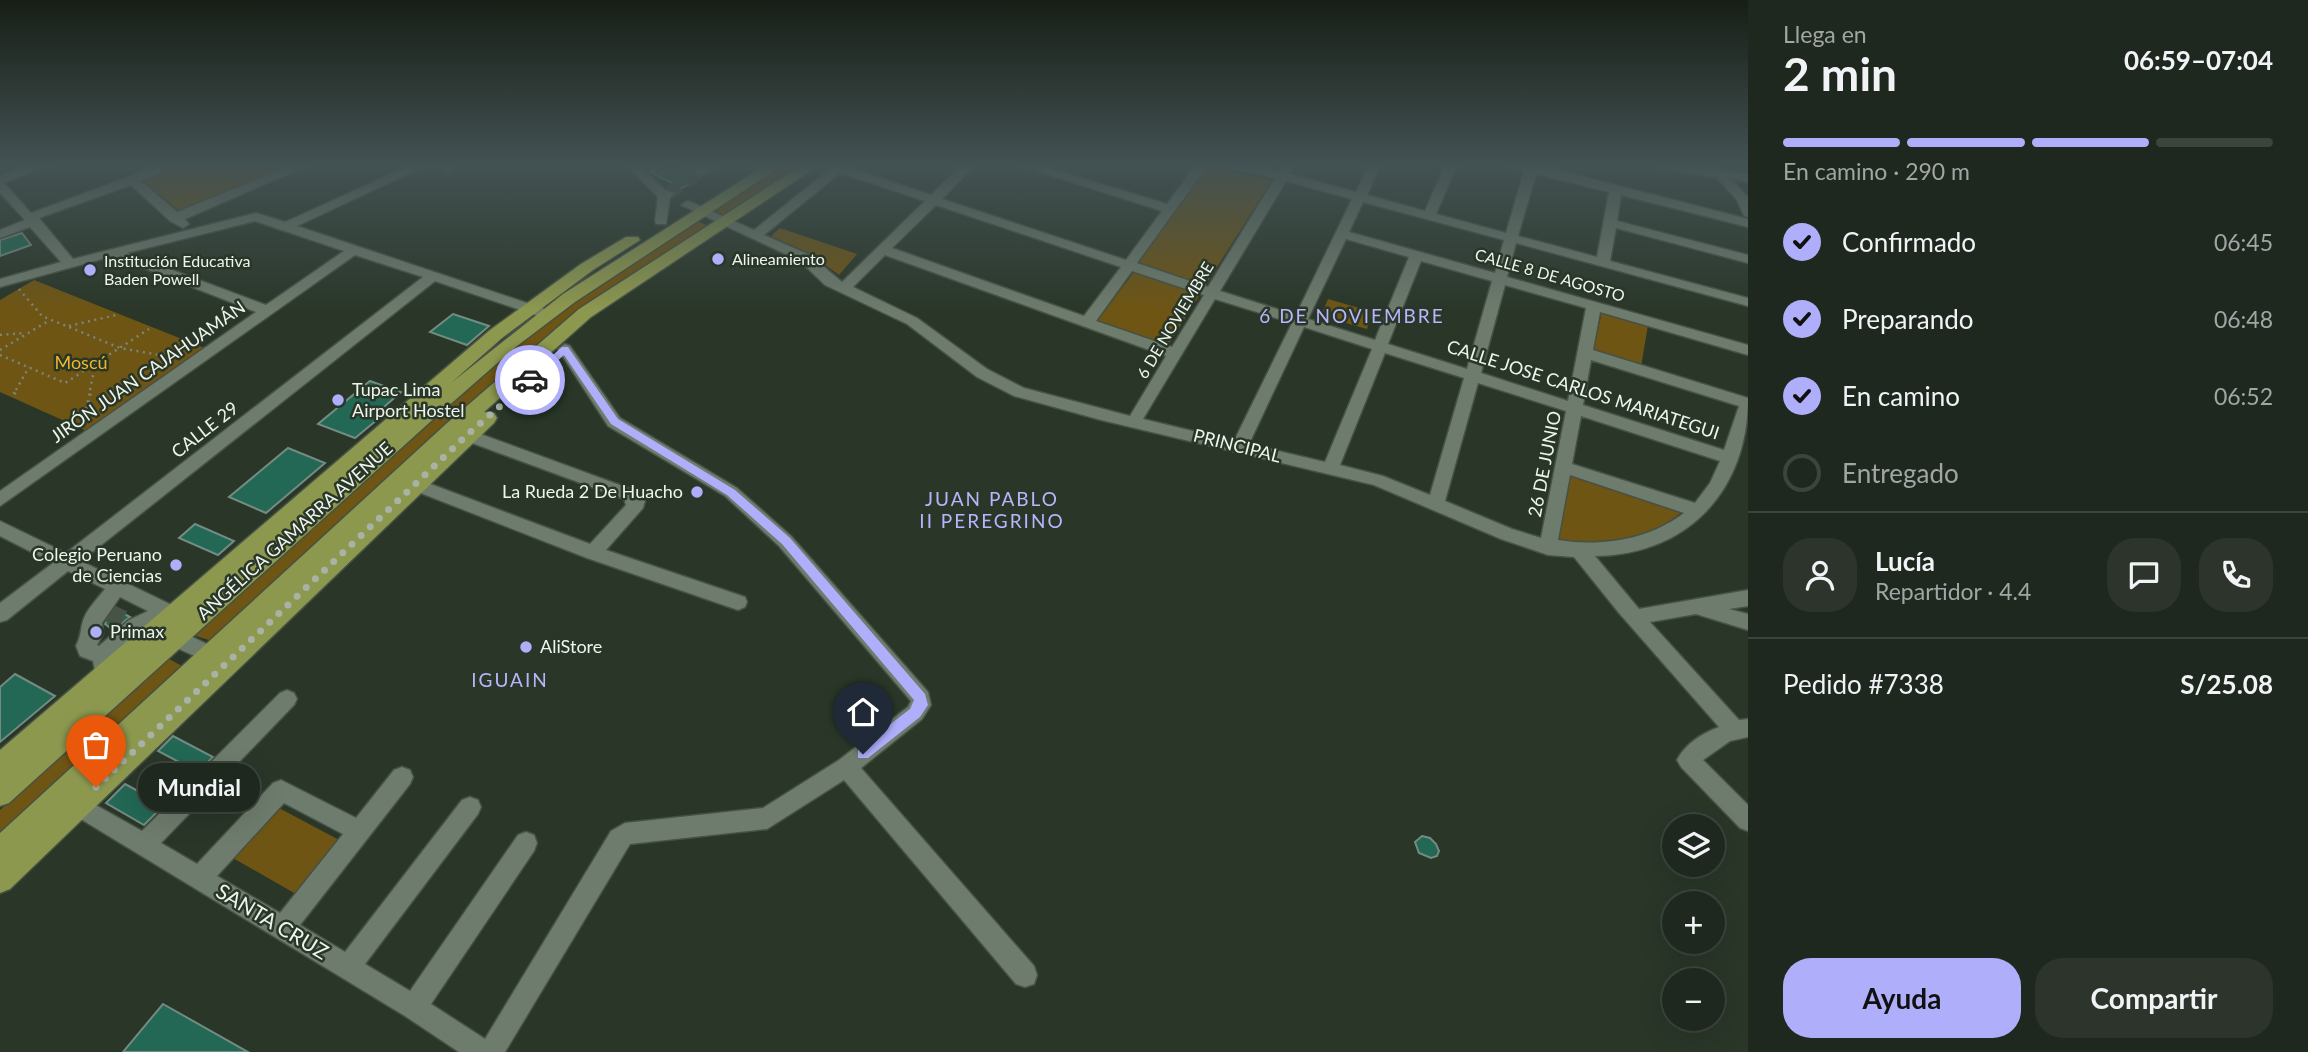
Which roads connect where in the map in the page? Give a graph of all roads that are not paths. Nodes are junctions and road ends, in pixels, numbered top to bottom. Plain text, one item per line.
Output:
1 (28, 214) edge
2 (46, 214) edge
3 (171, 214) edge
4 (184, 214) edge
5 (313, 214) edge
6 (662, 214) edge
7 (680, 214) tunnel mouth
8 (686, 214) edge
9 (704, 214) edge
10 (736, 214) edge
11 (781, 214) edge
12 (920, 214) edge
13 (980, 214) edge
14 (1166, 214) edge
15 (1259, 214) edge
16 (1352, 214) edge
17 (1422, 214) edge
18 (1516, 214) edge
19 (1612, 214) edge
20 (1712, 214) edge
21 (1429, 216) joint
22 (175, 218) junction
23 (33, 219) junction
24 (661, 221) junction
25 (722, 223) junction
26 (1610, 223) junction
27 (1748, 223) edge
28 (285, 227) junction
29 (192, 231) junction
30 (0, 234) edge
31 (1342, 234) junction
32 (756, 235) junction
33 (1511, 238) junction
34 (884, 250) junction
35 (352, 251) junction
36 (116, 253) junction
37 (1416, 255) junction
38 (1748, 259) edge
39 (1602, 263) junction
40 (1129, 264) junction
41 (71, 265) junction
42 (26, 276) junction
43 (433, 276) junction
44 (1500, 279) junction
45 (0, 283) edge
46 (843, 289) junction
47 (0, 291) edge
48 (1212, 292) junction
49 (1748, 302) edge
50 (1594, 306) junction
51 (267, 311) junction
52 (538, 311) junction
53 (585, 313) junction
54 (1300, 321) junction
55 (1086, 324) junction
56 (1381, 346) junction
57 (565, 349) junction
58 (1748, 350) edge
59 (1586, 353) junction
60 (1175, 354) junction
61 (1472, 375) junction
62 (1748, 403) edge
63 (1575, 408) junction
64 (1134, 422) junction
65 (467, 435) junction
66 (1239, 447) junction
67 (1728, 457) junction
68 (1564, 467) junction
69 (1331, 468) junction
70 (408, 481) junction
71 (0, 500) edge
72 (1436, 504) junction
73 (1698, 512) junction
74 (0, 528) edge
75 (1548, 548) junction
76 (1580, 551) junction
77 (593, 553) junction
78 (67, 562) junction
79 (117, 587) junction
80 (1748, 598) edge
81 (738, 602) dead end
82 (1698, 607) junction
83 (169, 613) junction
84 (0, 614) edge
85 (1644, 615) dead end
86 (1748, 621) edge
87 (1748, 634) edge
88 (175, 639) junction
89 (219, 659) junction
90 (103, 666) junction
91 (288, 699) dead end
92 (1741, 728) edge
93 (0, 766) edge
94 (846, 767) junction
95 (402, 777) dead end
96 (0, 794) edge
97 (69, 800) junction
98 (470, 807) dead end
99 (1748, 820) edge
100 (359, 831) junction
101 (145, 844) junction
102 (526, 844) dead end
103 (0, 851) edge
104 (200, 878) junction
105 (0, 879) edge
106 (283, 928) junction
107 (348, 967) junction
108 (1026, 975) dead end
109 (414, 1007) junction
110 (482, 1052) edge
111 (491, 1052) edge

1 - 23 street
2 - 23 street
3 - 22 street
4 - 22 street
5 - 28 street
6 - 24 street
7 - 24 main road, ANGÉLICA GAMARRA AVENUE
8 - 52 main road, ANGÉLICA GAMARRA AVENUE
9 - 25 street, PRINCIPAL
10 - 25 main road, ANGÉLICA GAMARRA AVENUE
11 - 32 street
12 - 34 street
13 - 40 street, CALLE JOSE CARLOS MARIATEGUI
14 - 40 street
15 - 48 street, 6 DE NOVIEMBRE
16 - 31 street
17 - 21 street
18 - 33 street
19 - 26 street
20 - 27 street
21 - 33 street
22 - 29 street
23 - 30 street
23 - 41 street
24 - 52 main road, ANGÉLICA GAMARRA AVENUE
25 - 32 street, PRINCIPAL
25 - 53 main road, ANGÉLICA GAMARRA AVENUE
26 - 38 street
26 - 39 street
28 - 29 street
28 - 35 street
29 - 36 street
31 - 37 street, CALLE 8 DE AGOSTO
31 - 54 street
32 - 46 street, PRINCIPAL
33 - 39 street
33 - 44 street
34 - 46 street
34 - 55 street
35 - 43 street
35 - 51 street, JIRÓN JUAN CAJAHUAMÁN
36 - 41 street
36 - 51 street
37 - 44 street, CALLE 8 DE AGOSTO
37 - 56 street
39 - 49 street
40 - 48 street, CALLE JOSE CARLOS MARIATEGUI
40 - 55 street
41 - 42 street
42 - 45 street
42 - 47 street
43 - 52 street
43 - 78 street, CALLE 29
44 - 50 street, CALLE 8 DE AGOSTO
44 - 61 street
46 - 64 street, PRINCIPAL
48 - 54 street, CALLE JOSE CARLOS MARIATEGUI
48 - 60 street, 6 DE NOVIEMBRE
50 - 58 street, CALLE 8 DE AGOSTO
50 - 59 street, 26 DE JUNIO
51 - 71 street, JIRÓN JUAN CAJAHUAMÁN
52 - 83 main road, ANGÉLICA GAMARRA AVENUE
52 - 88 main road, ANGÉLICA GAMARRA AVENUE
53 - 57 main road, ANGÉLICA GAMARRA AVENUE
53 - 70 main road, ANGÉLICA GAMARRA AVENUE
54 - 56 street, CALLE JOSE CARLOS MARIATEGUI
54 - 66 street
55 - 60 street
56 - 61 street, CALLE JOSE CARLOS MARIATEGUI
56 - 69 street
57 - 65 main road, ANGÉLICA GAMARRA AVENUE
57 - 94 street
59 - 62 street
59 - 63 street, 26 DE JUNIO
60 - 64 street, 6 DE NOVIEMBRE
61 - 63 street, CALLE JOSE CARLOS MARIATEGUI
61 - 72 street
62 - 67 street, PRINCIPAL
63 - 67 street, CALLE JOSE CARLOS MARIATEGUI
63 - 68 street, 26 DE JUNIO
64 - 66 street, PRINCIPAL
65 - 70 main road, ANGÉLICA GAMARRA AVENUE
65 - 77 street
66 - 69 street, PRINCIPAL
67 - 73 street, PRINCIPAL
68 - 73 street
68 - 75 street, 26 DE JUNIO
69 - 72 street, PRINCIPAL
70 - 77 street
70 - 89 main road, ANGÉLICA GAMARRA AVENUE
72 - 75 street, PRINCIPAL
73 - 76 street, PRINCIPAL
74 - 78 street
75 - 76 street, PRINCIPAL
76 - 92 street
77 - 81 street
78 - 79 street
78 - 84 street, CALLE 29
79 - 83 street
79 - 90 street
80 - 82 street
80 - 86 street
82 - 85 street
82 - 86 street
83 - 88 street
83 - 90 main road, ANGÉLICA GAMARRA AVENUE
86 - 87 street
88 - 89 street
88 - 96 main road, ANGÉLICA GAMARRA AVENUE
89 - 97 main road, ANGÉLICA GAMARRA AVENUE
90 - 93 main road, ANGÉLICA GAMARRA AVENUE
91 - 101 street
92 - 99 street
94 - 108 street
94 - 111 street
95 - 100 street
97 - 101 street, SANTA CRUZ
97 - 103 main road, ANGÉLICA GAMARRA AVENUE
97 - 105 main road, ANGÉLICA GAMARRA AVENUE
98 - 107 street
100 - 104 street
100 - 106 street
101 - 104 street, SANTA CRUZ
102 - 109 street
104 - 106 street, SANTA CRUZ
106 - 107 street, SANTA CRUZ
107 - 109 street, SANTA CRUZ
109 - 110 street, SANTA CRUZ

